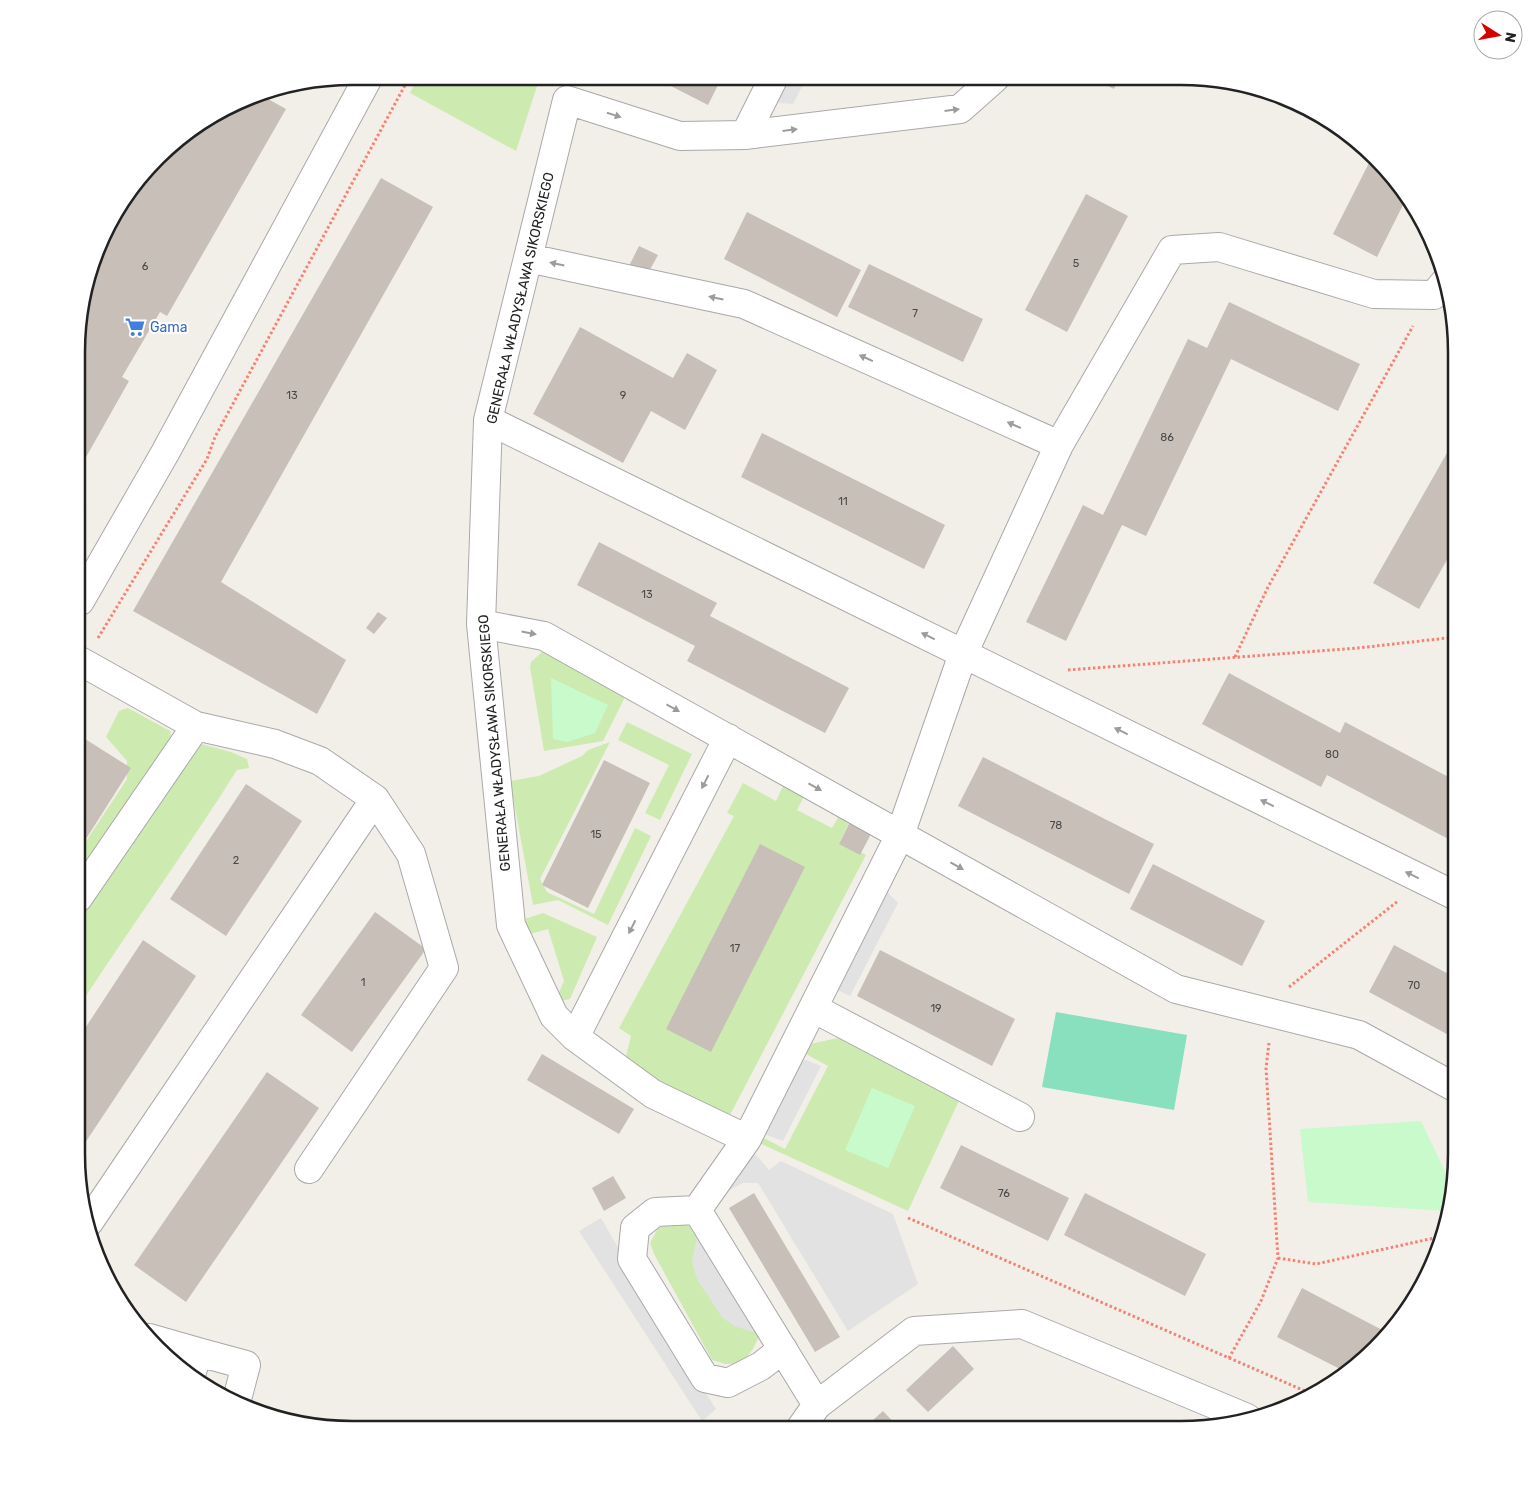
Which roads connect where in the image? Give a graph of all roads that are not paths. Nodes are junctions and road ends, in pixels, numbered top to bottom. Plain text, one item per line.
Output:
1 (364, 85) edge
2 (770, 85) edge
3 (987, 85) edge
4 (745, 135) junction
5 (528, 258) junction
6 (1440, 288) edge
7 (488, 420) junction
8 (1059, 445) junction
9 (85, 592) edge
10 (481, 624) junction
11 (963, 654) junction
12 (85, 664) edge
13 (196, 726) junction
14 (728, 738) junction
15 (375, 799) junction
16 (900, 834) junction
17 (85, 888) edge
18 (1448, 892) edge
19 (813, 1008) junction
20 (575, 1037) junction
21 (1448, 1084) edge
22 (1020, 1118) dead end
23 (747, 1139) junction
24 (309, 1169) dead end
25 (697, 1210) junction
26 (93, 1217) edge
27 (783, 1349) junction
28 (171, 1351) edge
29 (195, 1364) edge
30 (238, 1395) edge
31 (817, 1405) junction
32 (1239, 1415) edge
33 (806, 1421) edge

1 - 9 street
2 - 4 street
4 -> 3 street, GENERAŁA WŁADYSŁAWA SIKORSKIEGO
5 -> 4 street, GENERAŁA WŁADYSŁAWA SIKORSKIEGO
5 - 7 street, GENERAŁA WŁADYSŁAWA SIKORSKIEGO
8 -> 5 street
6 - 8 street
7 - 10 street, GENERAŁA WŁADYSŁAWA SIKORSKIEGO
11 -> 7 street
8 - 11 street
10 -> 14 street
10 - 20 street, GENERAŁA WŁADYSŁAWA SIKORSKIEGO
11 - 16 street
18 -> 11 street
12 - 13 street
13 - 15 street
13 - 17 street
14 -> 16 street
14 -> 20 street
15 - 24 street
15 - 26 street
16 - 19 street
16 -> 21 street
19 - 22 street
19 - 23 street
20 - 23 street, GENERAŁA WŁADYSŁAWA SIKORSKIEGO
23 - 25 street
25 - 27 street
25 - 27 street
27 - 31 street
28 - 29 street
29 - 30 street
31 - 32 street
31 - 33 street

